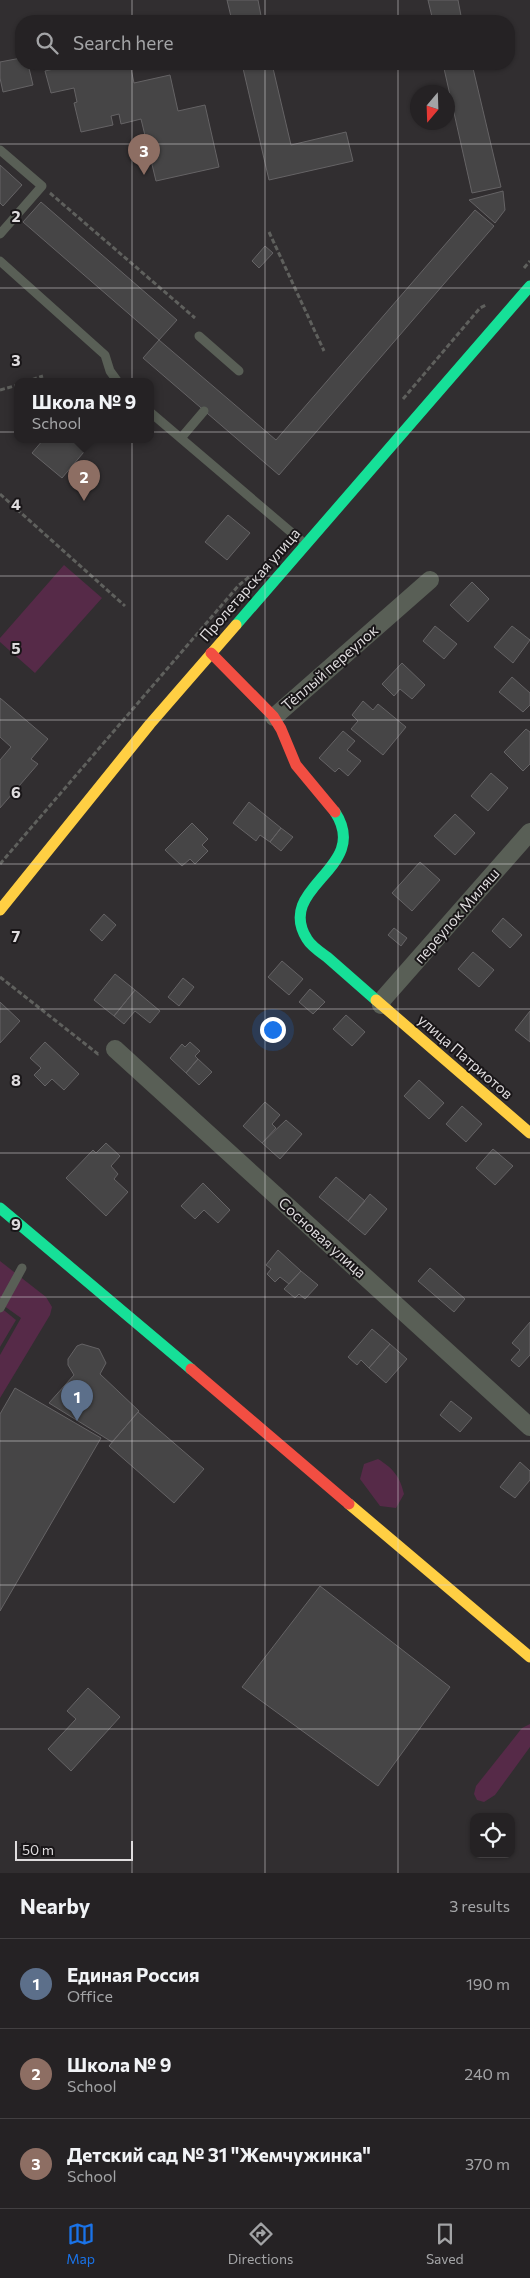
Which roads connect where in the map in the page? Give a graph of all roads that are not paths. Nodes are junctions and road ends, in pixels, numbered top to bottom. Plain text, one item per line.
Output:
1 (0, 150) edge
2 (0, 234) edge
3 (0, 261) edge
4 (530, 286) edge
5 (199, 336) dead end
6 (239, 371) dead end
7 (115, 378) edge
8 (204, 411) dead end
9 (154, 415) edge
10 (180, 438) junction
11 (306, 544) junction
12 (430, 580) dead end
13 (211, 653) junction
14 (274, 717) junction
15 (530, 832) edge
16 (0, 910) edge
17 (382, 1002) junction
18 (115, 1049) road end
19 (528, 1126) edge
20 (0, 1208) edge
21 (22, 1268) dead end
22 (0, 1308) edge
23 (530, 1427) edge
24 (530, 1657) edge

1 - 2 lane
3 - 7 lane
4 - 11 street, Пролетарская улица
5 - 6 lane
8 - 10 lane
9 - 10 lane
10 - 11 lane
11 - 13 street, Пролетарская улица
12 - 14 street, Тёплый переулок
13 - 14 street
13 - 16 street, Пролетарская улица
14 - 17 street, Тёплый переулок
15 - 17 street, переулок Миляш
17 - 19 street, улица Патриотов
18 - 23 street, Сосновая улица
20 - 24 street
21 - 22 lane

